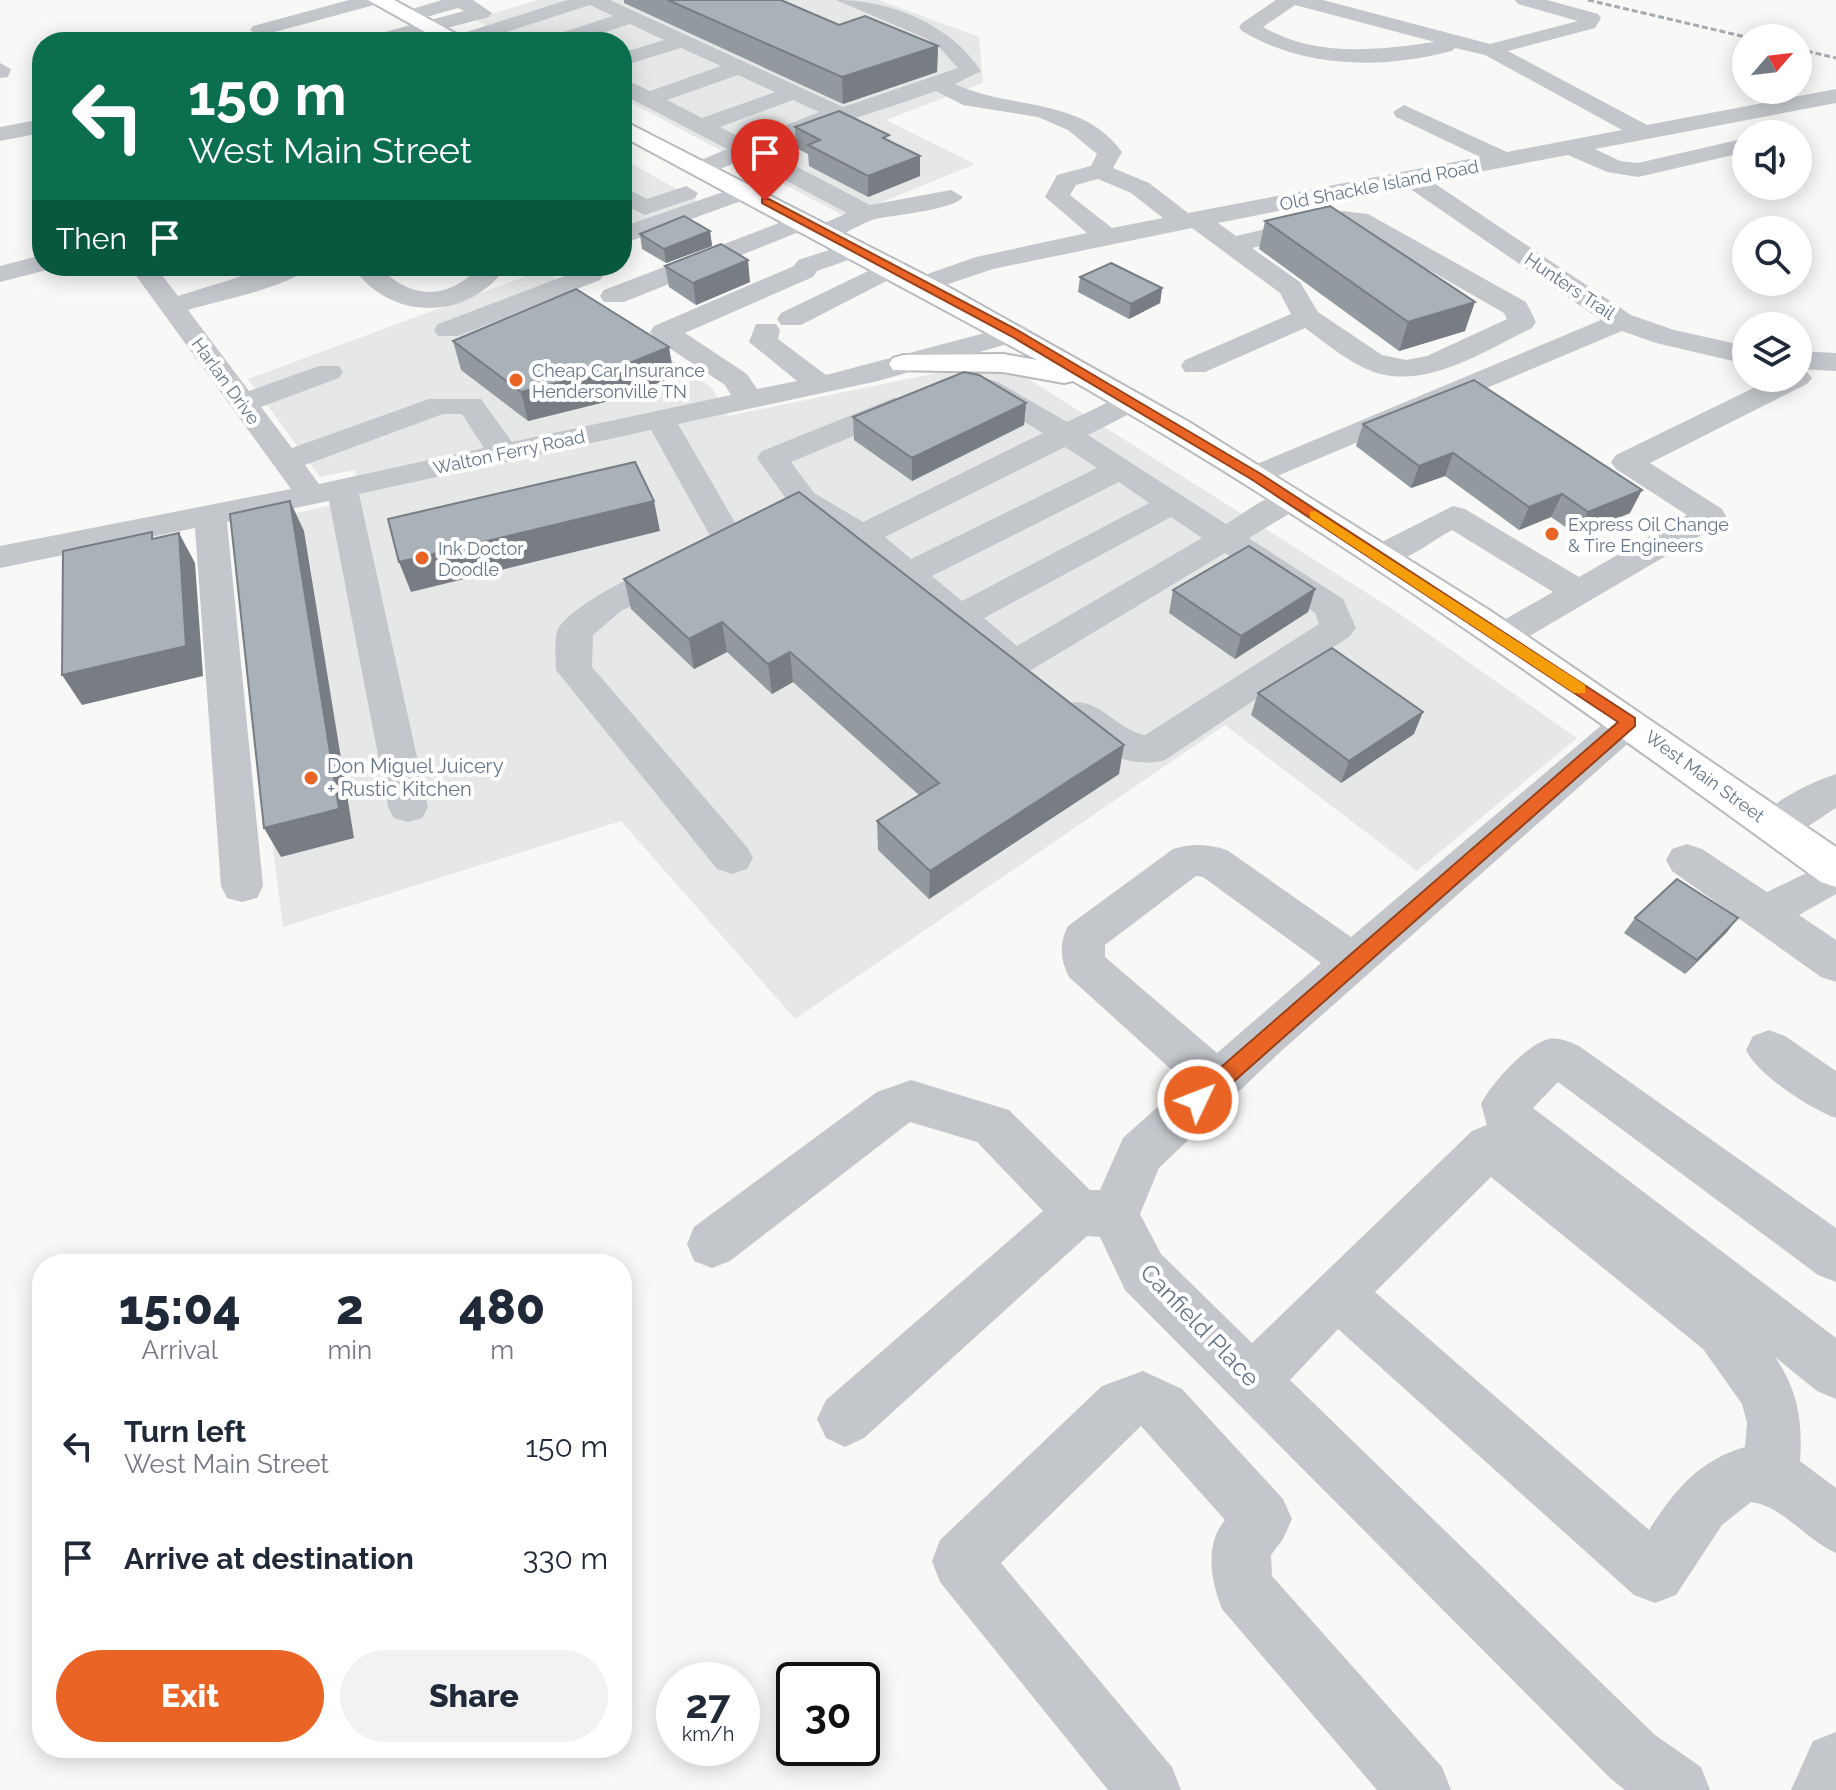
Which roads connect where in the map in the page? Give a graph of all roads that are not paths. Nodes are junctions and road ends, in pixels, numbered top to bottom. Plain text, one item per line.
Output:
1 (371, 0) edge
2 (378, 0) edge
3 (528, 0) edge
4 (587, 0) edge
5 (594, 0) edge
6 (846, 0) edge
7 (1289, 0) edge
8 (1300, 0) edge
9 (1525, 0) edge
10 (342, 8) junction
11 (482, 13) junction
12 (409, 16) junction
13 (632, 17) junction
14 (506, 26) junction
15 (657, 29) junction
16 (278, 32) edge
17 (356, 32) edge
18 (436, 32) edge
19 (455, 32) edge
20 (476, 32) edge
21 (518, 32) edge
22 (584, 32) edge
23 (632, 37) edge
24 (682, 41) junction
25 (1465, 44) junction
26 (1492, 51) junction
27 (707, 52) junction
28 (632, 57) edge
29 (739, 67) junction
30 (632, 79) edge
31 (771, 82) junction
32 (937, 83) junction
33 (632, 89) edge
34 (794, 92) junction
35 (1836, 96) edge
36 (649, 99) junction
37 (1404, 112) dead end
38 (679, 114) junction
39 (841, 114) junction
40 (1697, 123) junction
41 (702, 126) junction
42 (32, 130) edge
43 (0, 134) edge
44 (1646, 134) junction
45 (632, 135) edge
46 (1732, 140) edge
47 (1572, 148) junction
48 (748, 149) junction
49 (1732, 149) edge
50 (1506, 161) junction
51 (702, 168) junction
52 (1100, 171) junction
53 (1412, 179) junction
54 (735, 185) junction
55 (951, 197) dead end
56 (632, 200) edge
57 (1286, 202) junction
58 (867, 213) junction
59 (1191, 221) junction
60 (1329, 222) junction
61 (815, 227) junction
62 (632, 231) edge
63 (1108, 237) junction
64 (1235, 244) junction
65 (848, 253) junction
66 (32, 266) edge
67 (893, 267) junction
68 (0, 274) edge
69 (150, 276) edge
70 (273, 276) edge
71 (373, 276) edge
72 (488, 276) edge
73 (573, 276) edge
74 (598, 276) edge
75 (925, 284) junction
76 (614, 296) junction
77 (172, 306) junction
78 (1307, 317) junction
79 (1621, 321) junction
80 (448, 330) dead end
81 (664, 332) junction
82 (1015, 333) junction
83 (1732, 352) edge
84 (1812, 361) edge
85 (1836, 362) edge
86 (904, 364) junction
87 (1195, 366) dead end
88 (329, 372) dead end
89 (820, 384) junction
90 (1769, 392) edge
91 (1118, 394) junction
92 (243, 403) junction
93 (660, 419) junction
94 (754, 424) junction
95 (1066, 434) junction
96 (286, 461) junction
97 (499, 464) junction
98 (1121, 469) junction
99 (1256, 476) junction
100 (327, 492) junction
101 (1291, 499) junction
102 (1173, 503) junction
103 (210, 515) junction
104 (767, 523) junction
105 (862, 535) junction
106 (1227, 537) junction
107 (0, 557) edge
108 (1378, 557) junction
109 (908, 574) junction
110 (1577, 591) junction
111 (959, 617) junction
112 (1501, 637) junction
113 (1034, 678) junction
114 (1629, 722) junction
115 (1836, 789) edge
116 (408, 807) dead end
117 (1774, 826) junction
118 (732, 858) dead end
119 (1687, 860) dead end
120 (1836, 872) edge
121 (242, 886) dead end
122 (1765, 913) junction
123 (1352, 962) junction
124 (1836, 964) edge
125 (1769, 1050) dead end
126 (1217, 1082) junction
127 (1836, 1097) edge
128 (1097, 1214) junction
129 (712, 1244) dead end
130 (1836, 1258) edge
131 (1337, 1293) junction
132 (1836, 1372) edge
133 (1252, 1381) junction
134 (845, 1419) dead end
135 (1770, 1476) junction
136 (1836, 1524) edge
137 (1149, 1790) edge
138 (1419, 1790) edge
139 (1678, 1790) edge

1 - 10 street
2 - 12 main road
3 - 11 street
4 - 14 street
5 - 13 street
6 - 32 street
7 - 25 street
8 - 25 street
9 - 26 street
10 - 16 street
10 - 17 street
11 - 12 street
11 - 19 street
12 - 18 main road
13 - 15 street
13 - 22 street
14 - 20 street
14 - 21 street
15 - 23 street
15 - 24 street
24 - 27 street
24 - 28 street
25 - 26 street
26 - 44 street
27 - 29 street
27 - 30 street
29 - 31 street
29 - 36 street
31 - 34 street
31 - 38 street
32 - 39 street
32 - 52 street
33 - 36 street
34 - 39 street
34 - 41 street
35 - 40 street, Old Shackle Island Road
36 - 38 street
37 - 50 street
38 - 41 street
39 - 48 street
40 - 44 street, Old Shackle Island Road
40 - 46 street
41 - 48 street
42 - 43 street
44 - 47 street, Old Shackle Island Road
45 - 51 main road, West Main Street
47 - 49 street
47 - 50 street, Old Shackle Island Road
48 - 51 street
48 - 58 street
50 - 53 street, Old Shackle Island Road
51 - 54 main road, West Main Street
52 - 59 street
52 - 63 street
53 - 57 street, Old Shackle Island Road
53 - 79 street, Hunters Trail
54 - 56 street
54 - 61 main road, West Main Street
54 - 62 street
55 - 58 street
57 - 59 street, Old Shackle Island Road
57 - 60 street
58 - 61 street
59 - 63 street, Old Shackle Island Road
59 - 64 street
60 - 64 street
60 - 78 street
61 - 65 main road, West Main Street
61 - 76 street
63 - 75 street, Old Shackle Island Road
64 - 78 street
65 - 67 main road, West Main Street
65 - 81 street
66 - 68 street
67 - 75 main road, West Main Street
67 - 89 street
69 - 77 street, Harlan Drive
70 - 77 street
71 - 72 street
73 - 80 street
74 - 76 street
75 - 82 main road, West Main Street
76 - 81 street
77 - 92 street, Harlan Drive
78 - 87 street
79 - 83 street, Hunters Trail
79 - 99 street
81 - 94 street
82 - 86 street, Walton Ferry Road
82 - 91 main road, West Main Street
84 - 85 street
86 - 89 street, Walton Ferry Road
86 - 91 main road
88 - 92 street
89 - 94 street, Walton Ferry Road
90 - 110 street
91 - 95 street
91 - 99 main road, West Main Street
92 - 96 street, Harlan Drive
93 - 94 street, Walton Ferry Road
93 - 97 street, Walton Ferry Road
93 - 104 street
94 - 95 street
94 - 104 street
95 - 98 street
95 - 105 street
96 - 97 street
96 - 100 street, Harlan Drive
97 - 100 street, Walton Ferry Road
98 - 102 street
98 - 109 street
99 - 101 main road, West Main Street
100 - 103 street, Walton Ferry Road
100 - 116 street
101 - 106 street
101 - 108 main road, West Main Street
102 - 106 street
102 - 111 street
103 - 107 street, Walton Ferry Road
103 - 121 street
104 - 105 street
104 - 118 street
105 - 109 street
106 - 113 street
106 - 113 street
108 - 110 street
108 - 112 main road, West Main Street
109 - 111 street
110 - 112 street
111 - 113 street
112 - 114 main road, West Main Street
114 - 117 main road, West Main Street
114 - 123 street
115 - 117 street
117 - 120 main road, West Main Street
119 - 122 street
120 - 122 street
122 - 124 street
123 - 126 street
123 - 126 street
125 - 127 street
126 - 128 street
128 - 129 street, Canfield Place
128 - 133 street, Canfield Place
128 - 134 street
130 - 132 street
131 - 133 street
131 - 135 street
131 - 135 street
133 - 139 street, Canfield Place
135 - 136 street
137 - 138 street

